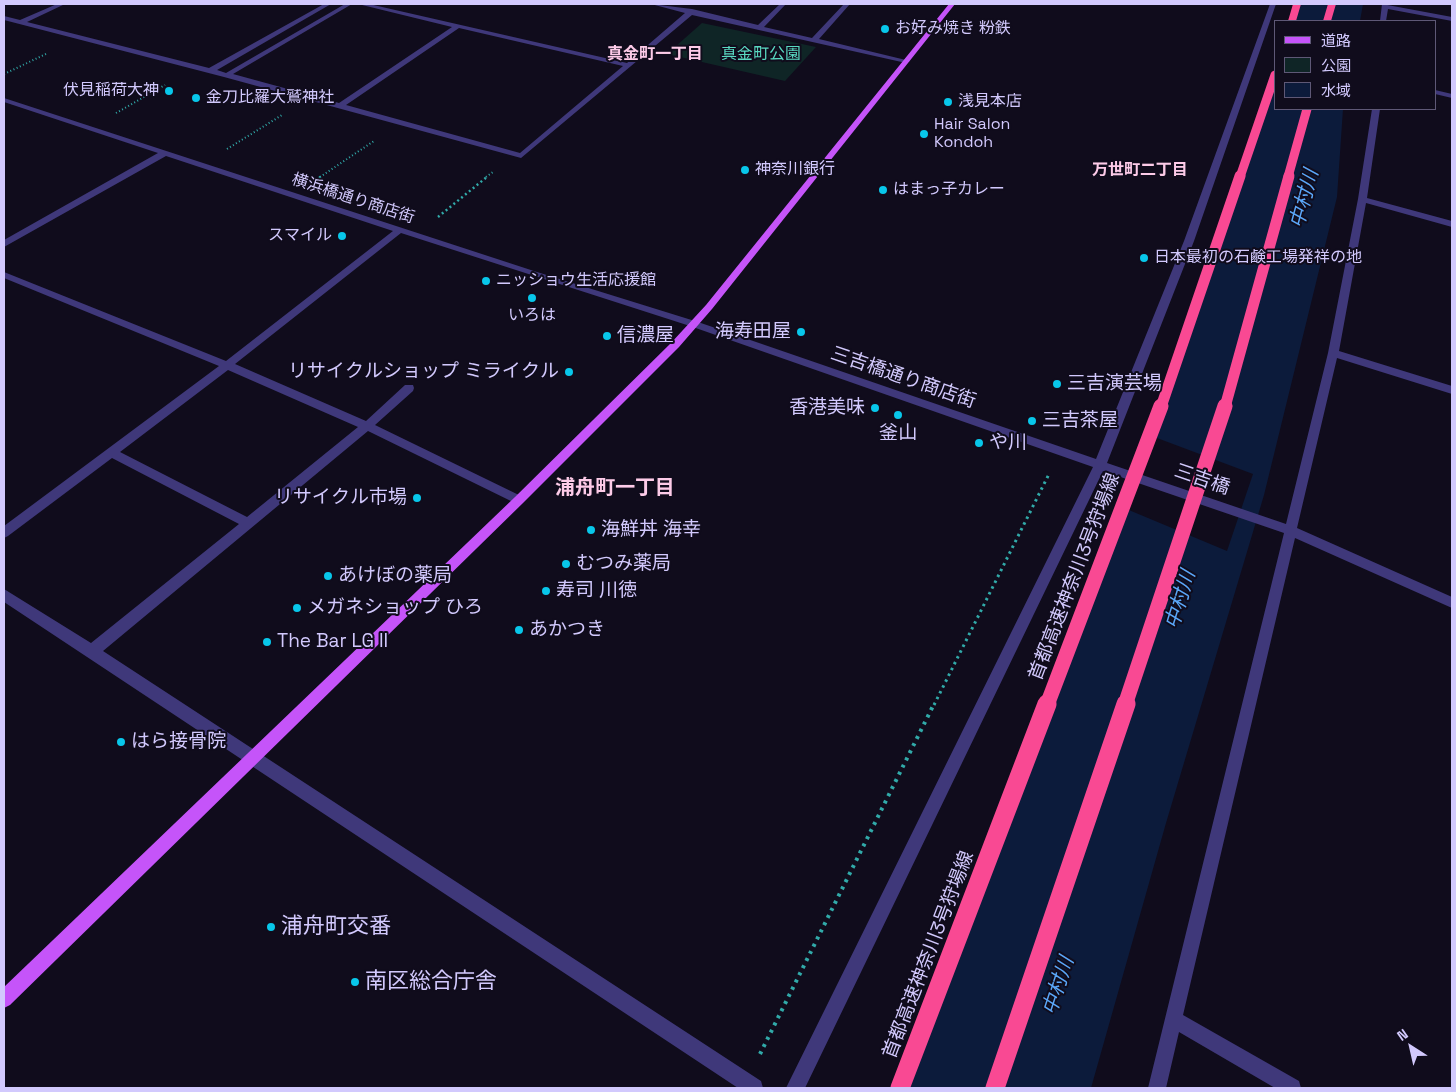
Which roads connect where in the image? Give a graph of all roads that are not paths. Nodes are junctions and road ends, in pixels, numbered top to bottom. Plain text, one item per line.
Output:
1 (62, 4) edge
2 (328, 4) edge
3 (349, 4) edge
4 (361, 4) edge
5 (654, 4) edge
6 (784, 4) edge
7 (847, 4) edge
8 (952, 4) edge
9 (1273, 4) edge
10 (1297, 4) edge
11 (1332, 4) edge
12 (1384, 5) edge
13 (678, 6) edge
14 (692, 12) junction
15 (4, 18) edge
16 (1452, 19) edge
17 (1292, 20) edge
18 (1328, 20) edge
19 (1384, 20) edge
20 (21, 22) junction
21 (458, 26) junction
22 (760, 27) junction
23 (814, 40) junction
24 (906, 61) junction
25 (628, 65) junction
26 (210, 70) junction
27 (227, 75) junction
28 (1274, 78) edge
29 (1436, 92) edge
30 (1452, 96) edge
31 (4, 100) edge
32 (340, 106) junction
33 (1307, 110) edge
34 (1376, 110) edge
35 (165, 153) junction
36 (1362, 199) junction
37 (1452, 224) edge
38 (400, 230) junction
39 (4, 244) edge
40 (4, 275) edge
41 (694, 324) junction
42 (1334, 352) junction
43 (227, 365) junction
44 (409, 388) dead end
45 (1452, 390) edge
46 (367, 426) junction
47 (110, 452) junction
48 (1100, 464) junction
49 (519, 500) junction
50 (248, 523) junction
51 (1292, 531) junction
52 (4, 533) edge
53 (4, 595) edge
54 (1452, 603) edge
55 (92, 651) junction
56 (253, 758) junction
57 (4, 999) edge
58 (1174, 1019) junction
59 (750, 1086) edge
60 (796, 1088) edge
61 (900, 1088) edge
62 (995, 1088) edge
63 (1157, 1088) edge
64 (1292, 1088) edge

1 - 20 street
2 - 26 street
3 - 27 street
4 - 21 street
5 - 13 street
6 - 22 street
7 - 23 street
8 - 24 main road
9 - 48 street
10 - 17 highway
11 - 18 highway
12 - 16 street
12 - 19 street
13 - 14 street
14 - 22 street
14 - 25 street
15 - 20 street
20 - 26 street
21 - 25 street
21 - 32 street
22 - 23 street
23 - 24 street
24 - 41 main road
25 - 32 street
26 - 27 street
27 - 32 street
28 - 61 highway, 首都高速神奈川3号狩場線, bridge
29 - 30 street
31 - 35 street, 横浜橋通り商店街
33 - 62 highway, bridge
34 - 36 street
35 - 38 street, 横浜橋通り商店街
35 - 39 street
36 - 37 street
36 - 42 street
38 - 41 street, 横浜橋通り商店街
38 - 43 street
40 - 43 street
41 - 48 street, 三吉橋通り商店街
41 - 49 main road
42 - 45 street
42 - 51 street
43 - 46 street
43 - 47 street
44 - 46 street
46 - 49 street
46 - 50 street
47 - 50 street
47 - 52 street
48 - 51 street, 三吉橋, bridge
48 - 60 street
49 - 56 main road
50 - 55 street
51 - 54 street, 三吉橋
51 - 58 street
53 - 55 street
55 - 56 street
56 - 57 main road
56 - 59 street
58 - 63 street
58 - 64 street

